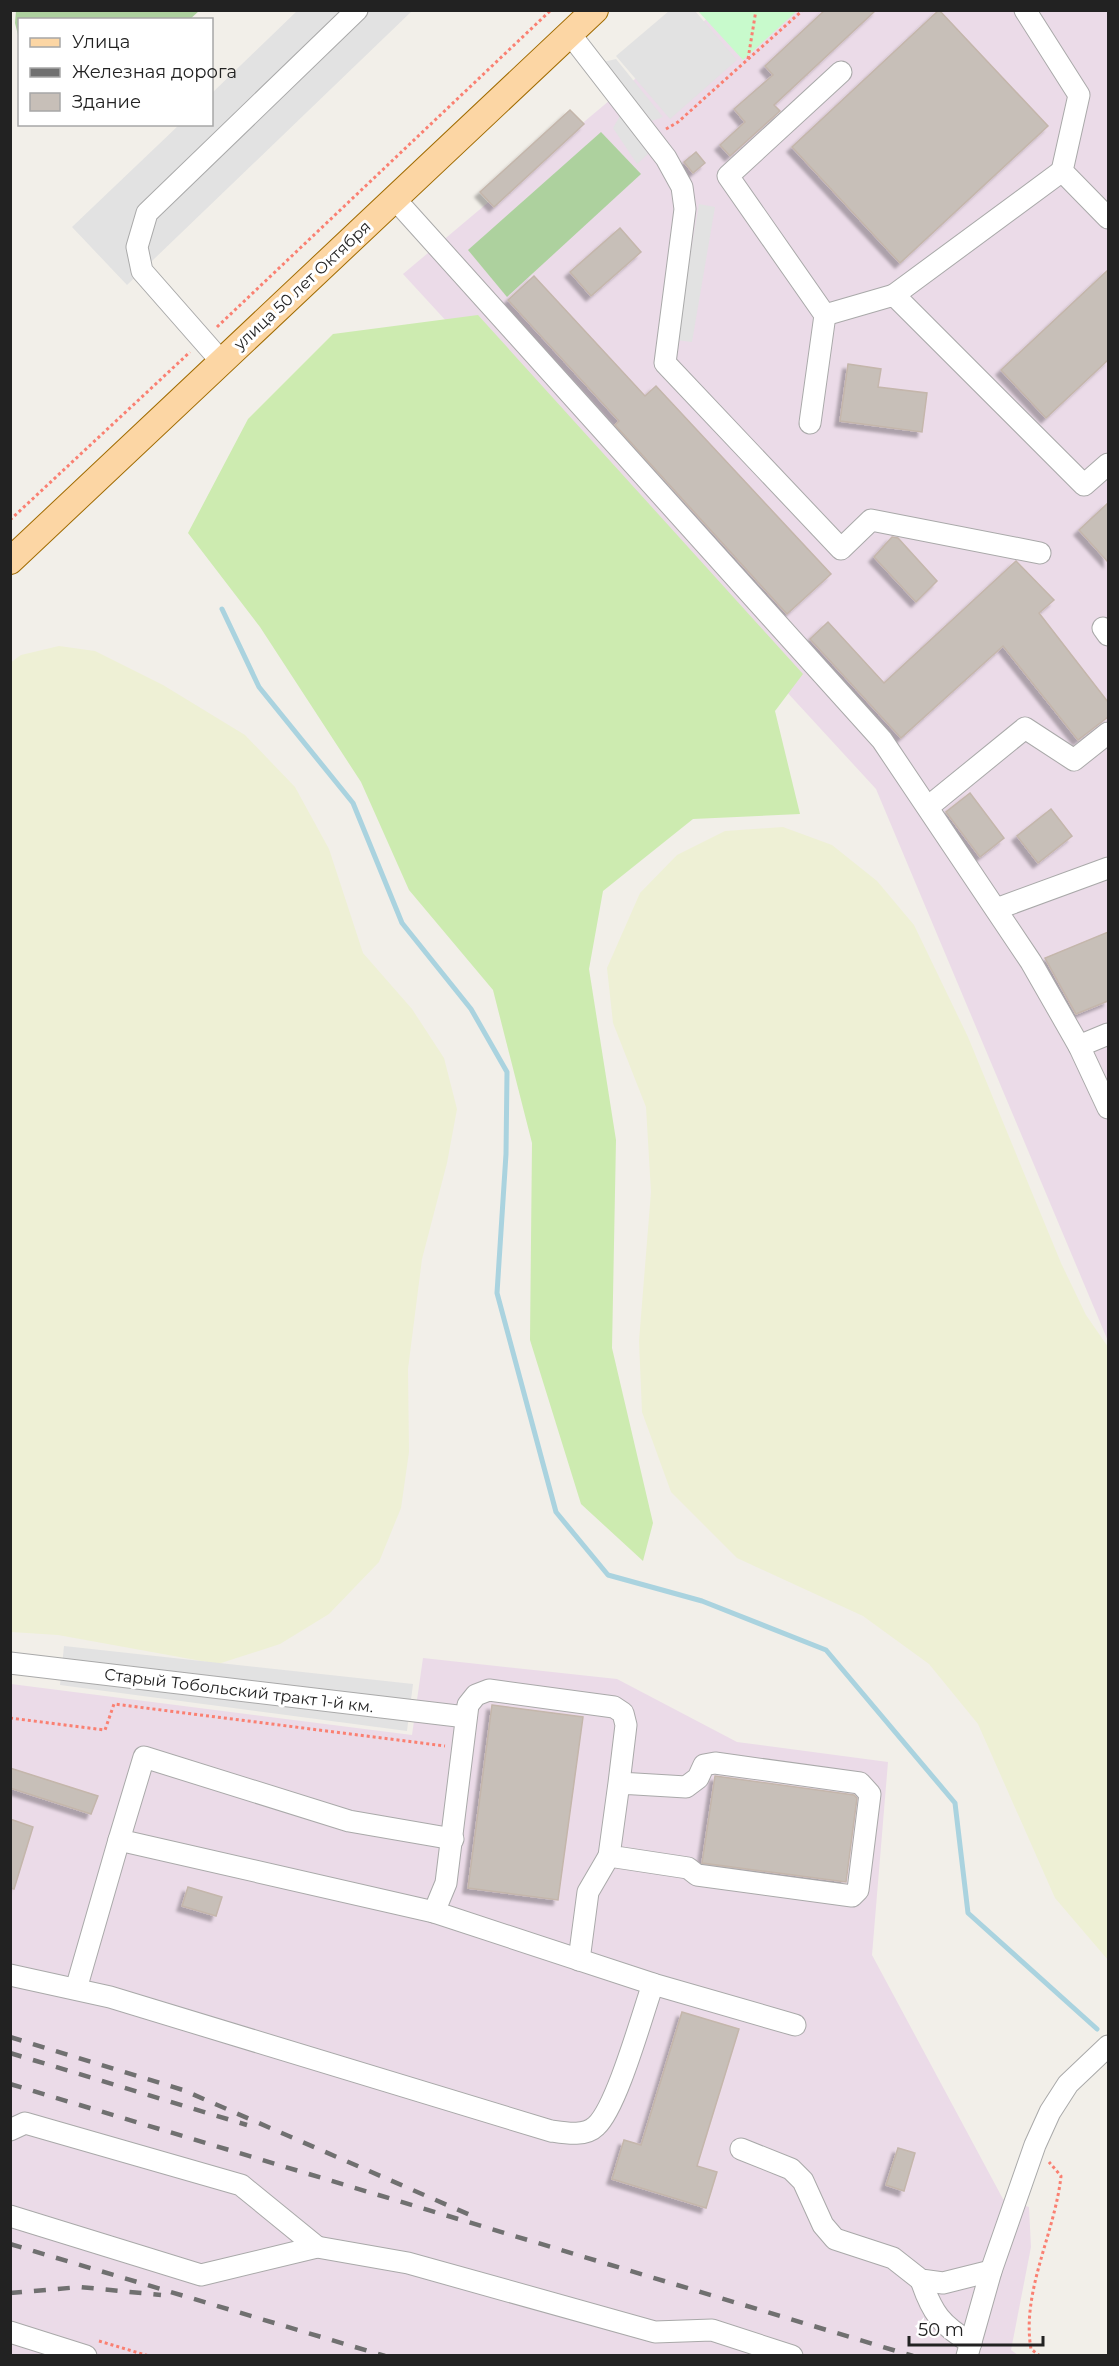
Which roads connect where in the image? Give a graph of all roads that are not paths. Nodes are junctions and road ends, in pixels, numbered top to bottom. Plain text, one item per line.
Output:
1 (357, 10) edge
2 (1025, 10) edge
3 (593, 11) edge
4 (570, 34) junction
5 (841, 72) dead end
6 (1062, 171) junction
7 (394, 198) junction
8 (1108, 218) edge
9 (894, 295) junction
10 (825, 315) junction
11 (221, 361) junction
12 (810, 423) dead end
13 (1108, 464) edge
14 (1040, 553) dead end
15 (10, 561) edge
16 (1108, 733) edge
17 (928, 807) junction
18 (1108, 868) edge
19 (996, 909) junction
20 (1108, 1034) edge
21 (1080, 1046) junction
22 (1108, 1107) edge
23 (10, 1663) edge
24 (466, 1717) junction
25 (619, 1783) junction
26 (453, 1839) junction
27 (119, 1840) junction
28 (609, 1856) junction
29 (434, 1912) junction
30 (579, 1960) junction
31 (10, 1975) edge
32 (653, 1984) junction
33 (76, 1989) junction
34 (795, 2025) dead end
35 (1108, 2046) edge
36 (10, 2130) edge
37 (741, 2149) dead end
38 (10, 2216) edge
39 (317, 2247) junction
40 (991, 2271) junction
41 (921, 2280) junction
42 (10, 2332) edge
43 (969, 2349) edge
44 (86, 2355) edge
45 (792, 2355) edge

1 - 11 lane
2 - 6 lane
3 - 4 main road, улица 50 лет Октября
4 - 7 main road, улица 50 лет Октября
4 - 14 lane
5 - 10 lane
6 - 8 lane
6 - 9 lane
7 - 11 main road, улица 50 лет Октября
7 - 17 lane
9 - 10 lane
9 - 13 lane
10 - 12 lane
11 - 15 main road, улица 50 лет Октября
16 - 17 lane
17 - 19 lane
18 - 19 lane
19 - 21 lane
20 - 21 lane
21 - 22 lane
23 - 24 lane, Старый Тобольский тракт 1-й км.
24 - 25 lane
24 - 26 lane
25 - 28 lane
25 - 28 lane
26 - 27 lane
26 - 29 lane
27 - 29 lane
27 - 33 lane
28 - 30 lane
29 - 30 lane
30 - 32 lane
31 - 33 lane
32 - 33 lane
32 - 34 lane
35 - 40 lane
36 - 39 lane
37 - 41 lane
38 - 39 lane
39 - 45 lane
40 - 41 lane
40 - 43 lane
41 - 43 lane
42 - 44 lane

